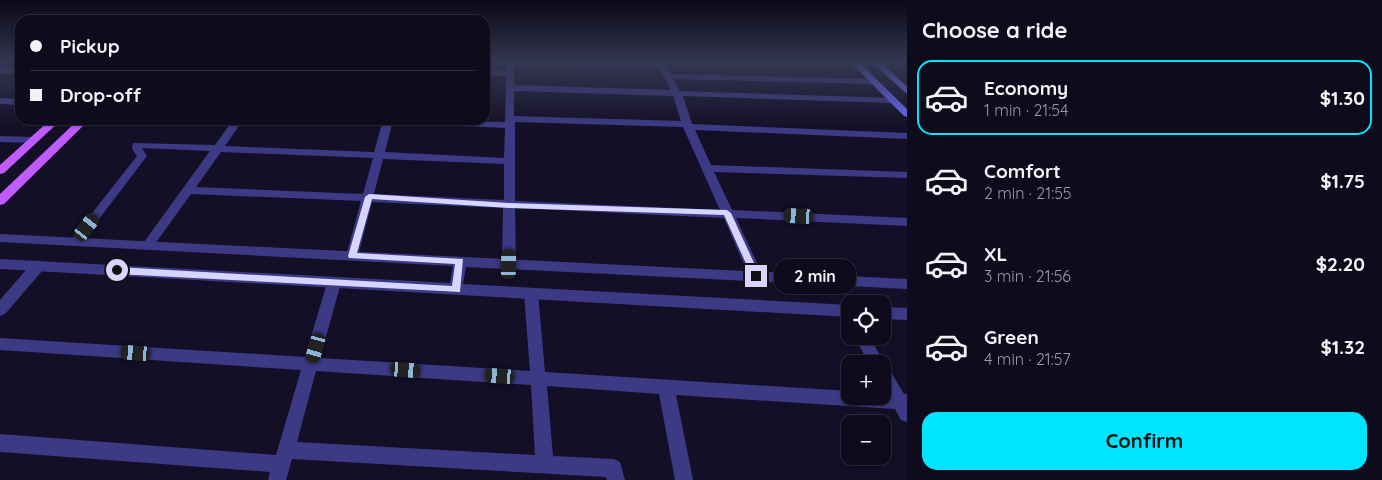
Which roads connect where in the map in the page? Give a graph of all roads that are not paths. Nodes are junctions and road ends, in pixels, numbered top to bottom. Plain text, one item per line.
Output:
1 (510, 84) edge
2 (672, 84) edge
3 (876, 84) edge
4 (510, 88) junction
5 (677, 93) junction
6 (892, 100) junction
7 (0, 101) edge
8 (15, 102) edge
9 (907, 114) edge
10 (490, 122) edge
11 (510, 122) junction
12 (51, 125) edge
13 (80, 125) edge
14 (234, 125) edge
15 (387, 125) edge
16 (688, 125) junction
17 (907, 136) edge
18 (0, 139) edge
19 (34, 140) junction
20 (218, 148) junction
21 (379, 155) junction
22 (510, 161) junction
23 (708, 168) junction
24 (0, 171) edge
25 (907, 175) edge
26 (189, 190) junction
27 (369, 197) junction
28 (0, 201) edge
29 (509, 205) junction
30 (727, 213) junction
31 (907, 222) edge
32 (0, 238) edge
33 (76, 241) junction
34 (148, 245) junction
35 (352, 256) junction
36 (460, 261) junction
37 (0, 264) edge
38 (509, 264) junction
39 (38, 266) junction
40 (756, 276) junction
41 (334, 283) junction
42 (907, 284) edge
43 (456, 289) junction
44 (531, 293) junction
45 (0, 310) edge
46 (841, 312) edge
47 (891, 313) edge
48 (907, 314) edge
49 (0, 344) edge
50 (311, 364) junction
51 (538, 379) junction
52 (891, 385) edge
53 (666, 387) junction
54 (905, 406) edge
55 (0, 443) edge
56 (545, 464) junction
57 (282, 465) edge
58 (616, 480) edge
59 (684, 480) edge

1 - 4 street
2 - 5 street
3 - 6 main road
4 - 5 street
4 - 11 street
5 - 6 street
5 - 16 street
6 - 9 main road
7 - 8 street
10 - 11 street
11 - 16 street
11 - 22 street
12 - 19 main road
13 - 28 main road
14 - 20 street
15 - 21 street
16 - 17 street
16 - 23 street
18 - 19 street
19 - 24 main road
20 - 21 street
20 - 26 street
20 - 33 street
21 - 22 street
21 - 27 street
22 - 29 street
23 - 25 street
23 - 30 street
26 - 27 street
26 - 34 street
27 - 29 street
27 - 35 street
29 - 30 street
29 - 38 street
30 - 31 street
30 - 40 street
32 - 33 street
33 - 34 street
34 - 35 street
35 - 36 street
36 - 38 street
36 - 43 street
37 - 39 street
38 - 40 street
39 - 41 street
39 - 45 street
40 - 42 street
41 - 43 street
41 - 50 street
43 - 44 street
44 - 46 street
44 - 51 street
47 - 48 street
49 - 50 street
50 - 51 street
50 - 57 street
51 - 53 street
51 - 56 street
52 - 54 street
53 - 54 street
53 - 59 street
55 - 57 street
56 - 57 street
56 - 58 street

